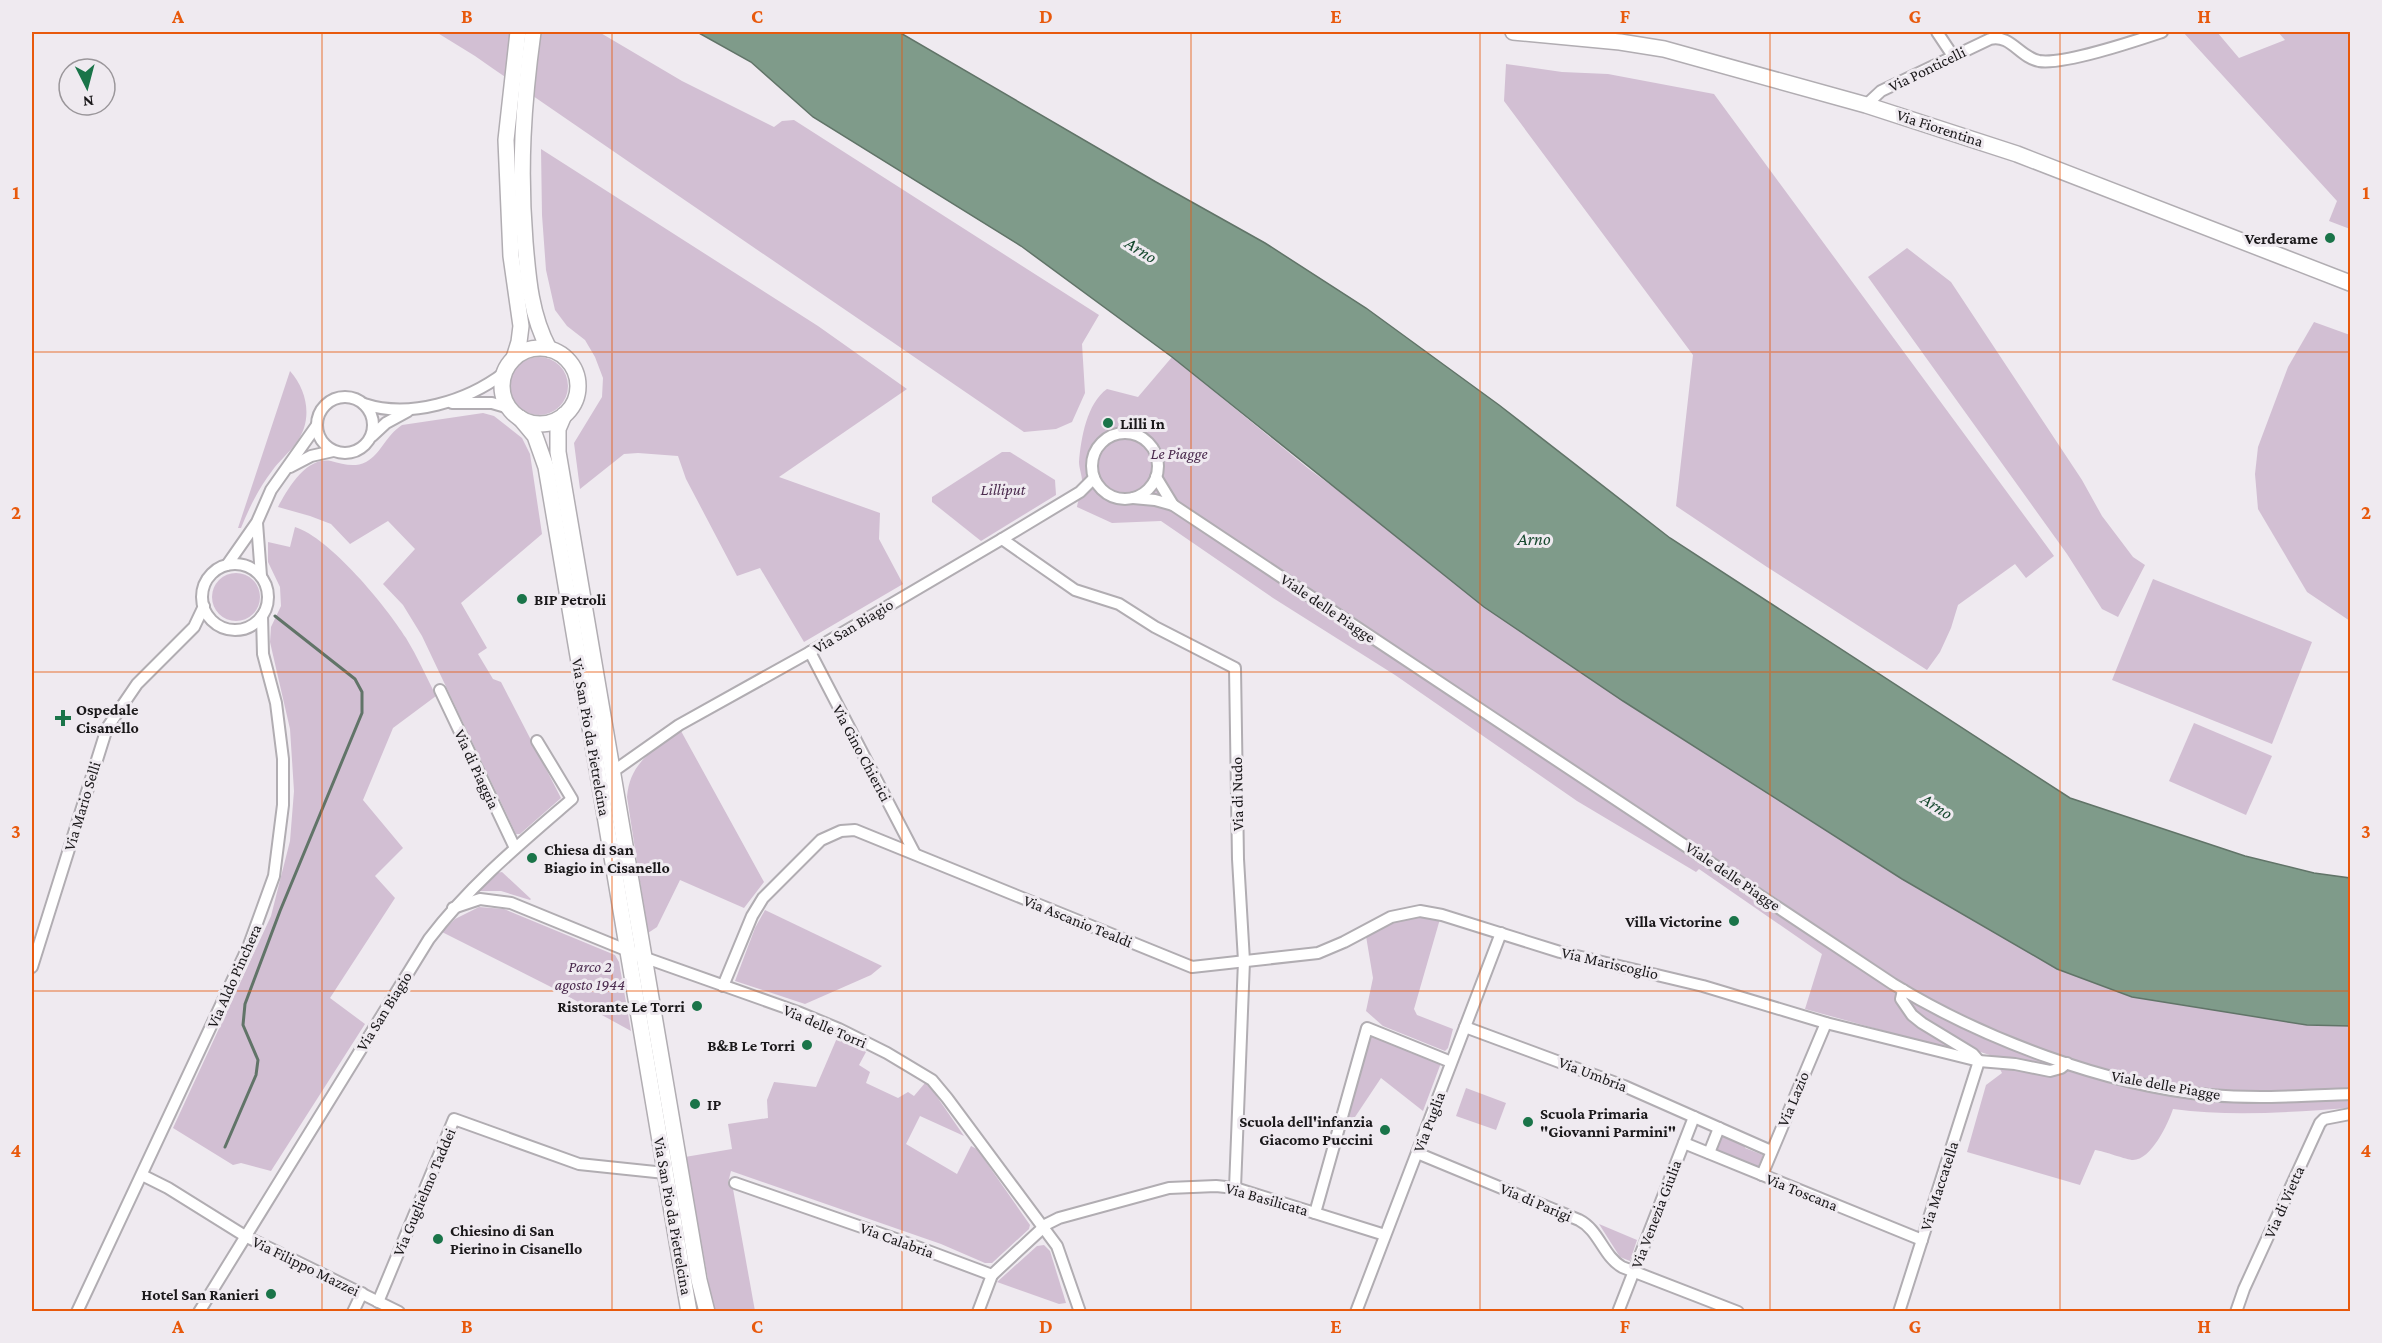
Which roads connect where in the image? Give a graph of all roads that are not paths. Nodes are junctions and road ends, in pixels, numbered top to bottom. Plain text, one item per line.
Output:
1 (518, 32) edge
2 (532, 32) edge
3 (1513, 32) edge
4 (1936, 32) edge
5 (2162, 32) edge
6 (1953, 56) junction
7 (1866, 105) junction
8 (514, 172) junction
9 (2350, 283) edge
10 (549, 349) junction
11 (514, 358) junction
12 (504, 373) junction
13 (440, 403) junction
14 (364, 404) junction
15 (413, 408) junction
16 (514, 413) junction
17 (564, 415) junction
18 (316, 425) junction
19 (372, 436) junction
20 (333, 451) junction
21 (288, 469) junction
22 (1156, 477) junction
23 (1094, 478) junction
24 (1133, 498) junction
25 (1173, 505) junction
26 (257, 522) junction
27 (1002, 538) junction
28 (227, 565) junction
29 (261, 576) junction
30 (204, 606) junction
31 (262, 616) junction
32 (810, 652) junction
33 (440, 690) dead end
34 (537, 741) dead end
35 (611, 773) junction
36 (515, 848) junction
37 (915, 854) junction
38 (453, 908) junction
39 (1501, 933) junction
40 (627, 951) junction
41 (643, 957) junction
42 (1244, 961) junction
43 (32, 967) edge
44 (723, 986) junction
45 (1903, 990) junction
46 (1826, 1023) junction
47 (1465, 1027) junction
48 (1980, 1061) junction
49 (1451, 1062) junction
50 (2067, 1063) junction
51 (2350, 1094) edge
52 (2350, 1114) edge
53 (1694, 1117) junction
54 (1719, 1128) junction
55 (1683, 1143) junction
56 (1771, 1151) junction
57 (1417, 1153) junction
58 (1709, 1153) junction
59 (665, 1173) junction
60 (142, 1175) junction
61 (1762, 1175) junction
62 (735, 1183) dead end
63 (1235, 1188) junction
64 (1315, 1213) junction
65 (1044, 1227) junction
66 (1385, 1234) junction
67 (245, 1236) junction
68 (1922, 1240) junction
69 (1634, 1272) junction
70 (992, 1275) junction
71 (362, 1293) junction
72 (378, 1302) junction
73 (77, 1311) edge
74 (199, 1311) edge
75 (353, 1311) edge
76 (399, 1311) edge
77 (689, 1311) edge
78 (707, 1311) edge
79 (978, 1311) edge
80 (1080, 1311) edge
81 (1356, 1311) edge
82 (1618, 1311) edge
83 (1738, 1311) edge
84 (1899, 1311) edge
85 (2236, 1311) edge

1 - 8 main road
2 - 8 main road
3 - 7 main road, Via Fiorentina
4 - 6 street
5 - 6 street, Via Ponticelli
6 - 7 street, Via Ponticelli
7 - 9 main road, Via Fiorentina
8 - 10 main road
8 - 11 main road
10 - 11 main road
10 - 17 main road
11 - 12 main road
12 - 13 street
12 - 16 main road
13 - 15 street
13 - 16 street
14 - 15 street
14 - 18 street
14 - 19 street
15 - 19 street
16 - 17 main road
16 - 40 main road, Via San Pio da Pietrelcina
17 - 35 main road, Via San Pio da Pietrelcina
18 - 20 street
18 - 21 street
19 - 20 street
20 - 21 street
21 - 26 street
22 - 23 street
22 - 24 street
22 - 25 street, Viale delle Piagge
23 - 24 street
23 - 27 street, Via San Biagio
24 - 25 street, Viale delle Piagge
25 - 45 street, Viale delle Piagge
26 - 28 street
26 - 29 street
27 - 32 street, Via San Biagio
27 - 42 street, Via di Nudo
28 - 29 street
28 - 30 street
29 - 31 street
30 - 31 street
30 - 43 street, Via Mario Selli
31 - 60 street, Via Aldo Pinchera
32 - 35 street, Via San Biagio
32 - 37 street, Via Gino Chierici
33 - 36 street, Via di Piaggia
34 - 36 street, Via San Biagio
35 - 41 main road, Via San Pio da Pietrelcina
36 - 38 street, Via San Biagio
37 - 42 street, Via Ascanio Tealdi
37 - 44 street, Via Ascanio Tealdi
38 - 40 street, Via delle Torri
38 - 67 street, Via San Biagio
39 - 42 street, Via Mariscoglio
39 - 46 street, Via Mariscoglio
39 - 47 street, Via Puglia
40 - 41 street, Via delle Torri
40 - 59 main road, Via San Pio da Pietrelcina
41 - 44 street, Via delle Torri
41 - 78 main road, Via San Pio da Pietrelcina
42 - 63 street, Via di Nudo
44 - 65 street, Via delle Torri
45 - 48 street
45 - 50 street, Viale delle Piagge
46 - 48 street, Via Mariscoglio
46 - 56 street, Via Lazio
47 - 49 street, Via Puglia
47 - 53 street, Via Umbria
48 - 50 street
48 - 68 street, Via Maccatella
49 - 57 street, Via Puglia
49 - 64 street
50 - 51 street, Viale delle Piagge
52 - 85 street, Via di Vietta
53 - 54 street, Via Umbria
53 - 55 street, Via Venezia Giulia
54 - 56 street, Via Umbria
54 - 58 street
55 - 58 street, Via Toscana
55 - 69 street, Via Venezia Giulia
56 - 61 street, Via Lazio
57 - 66 street, Via Puglia
57 - 69 street, Via di Parigi
58 - 61 street, Via Toscana
59 - 72 street, Via Guglielmo Taddei
59 - 77 main road, Via San Pio da Pietrelcina
60 - 67 street, Via Filippo Mazzei
60 - 73 street, Via Aldo Pinchera
61 - 68 street, Via Toscana
62 - 70 street, Via Calabria
63 - 64 street, Via Basilicata
63 - 65 street, Via Basilicata
64 - 66 street, Via Basilicata
65 - 70 street
65 - 80 street, Via delle Torri
66 - 81 street, Via Puglia
67 - 71 street, Via Filippo Mazzei
67 - 74 street, Via San Biagio
68 - 84 street, Via Maccatella
69 - 82 street, Via Venezia Giulia
69 - 83 street, Via di Parigi
70 - 79 street
71 - 72 street, Via Filippo Mazzei
71 - 75 street
72 - 76 street, Via Filippo Mazzei

